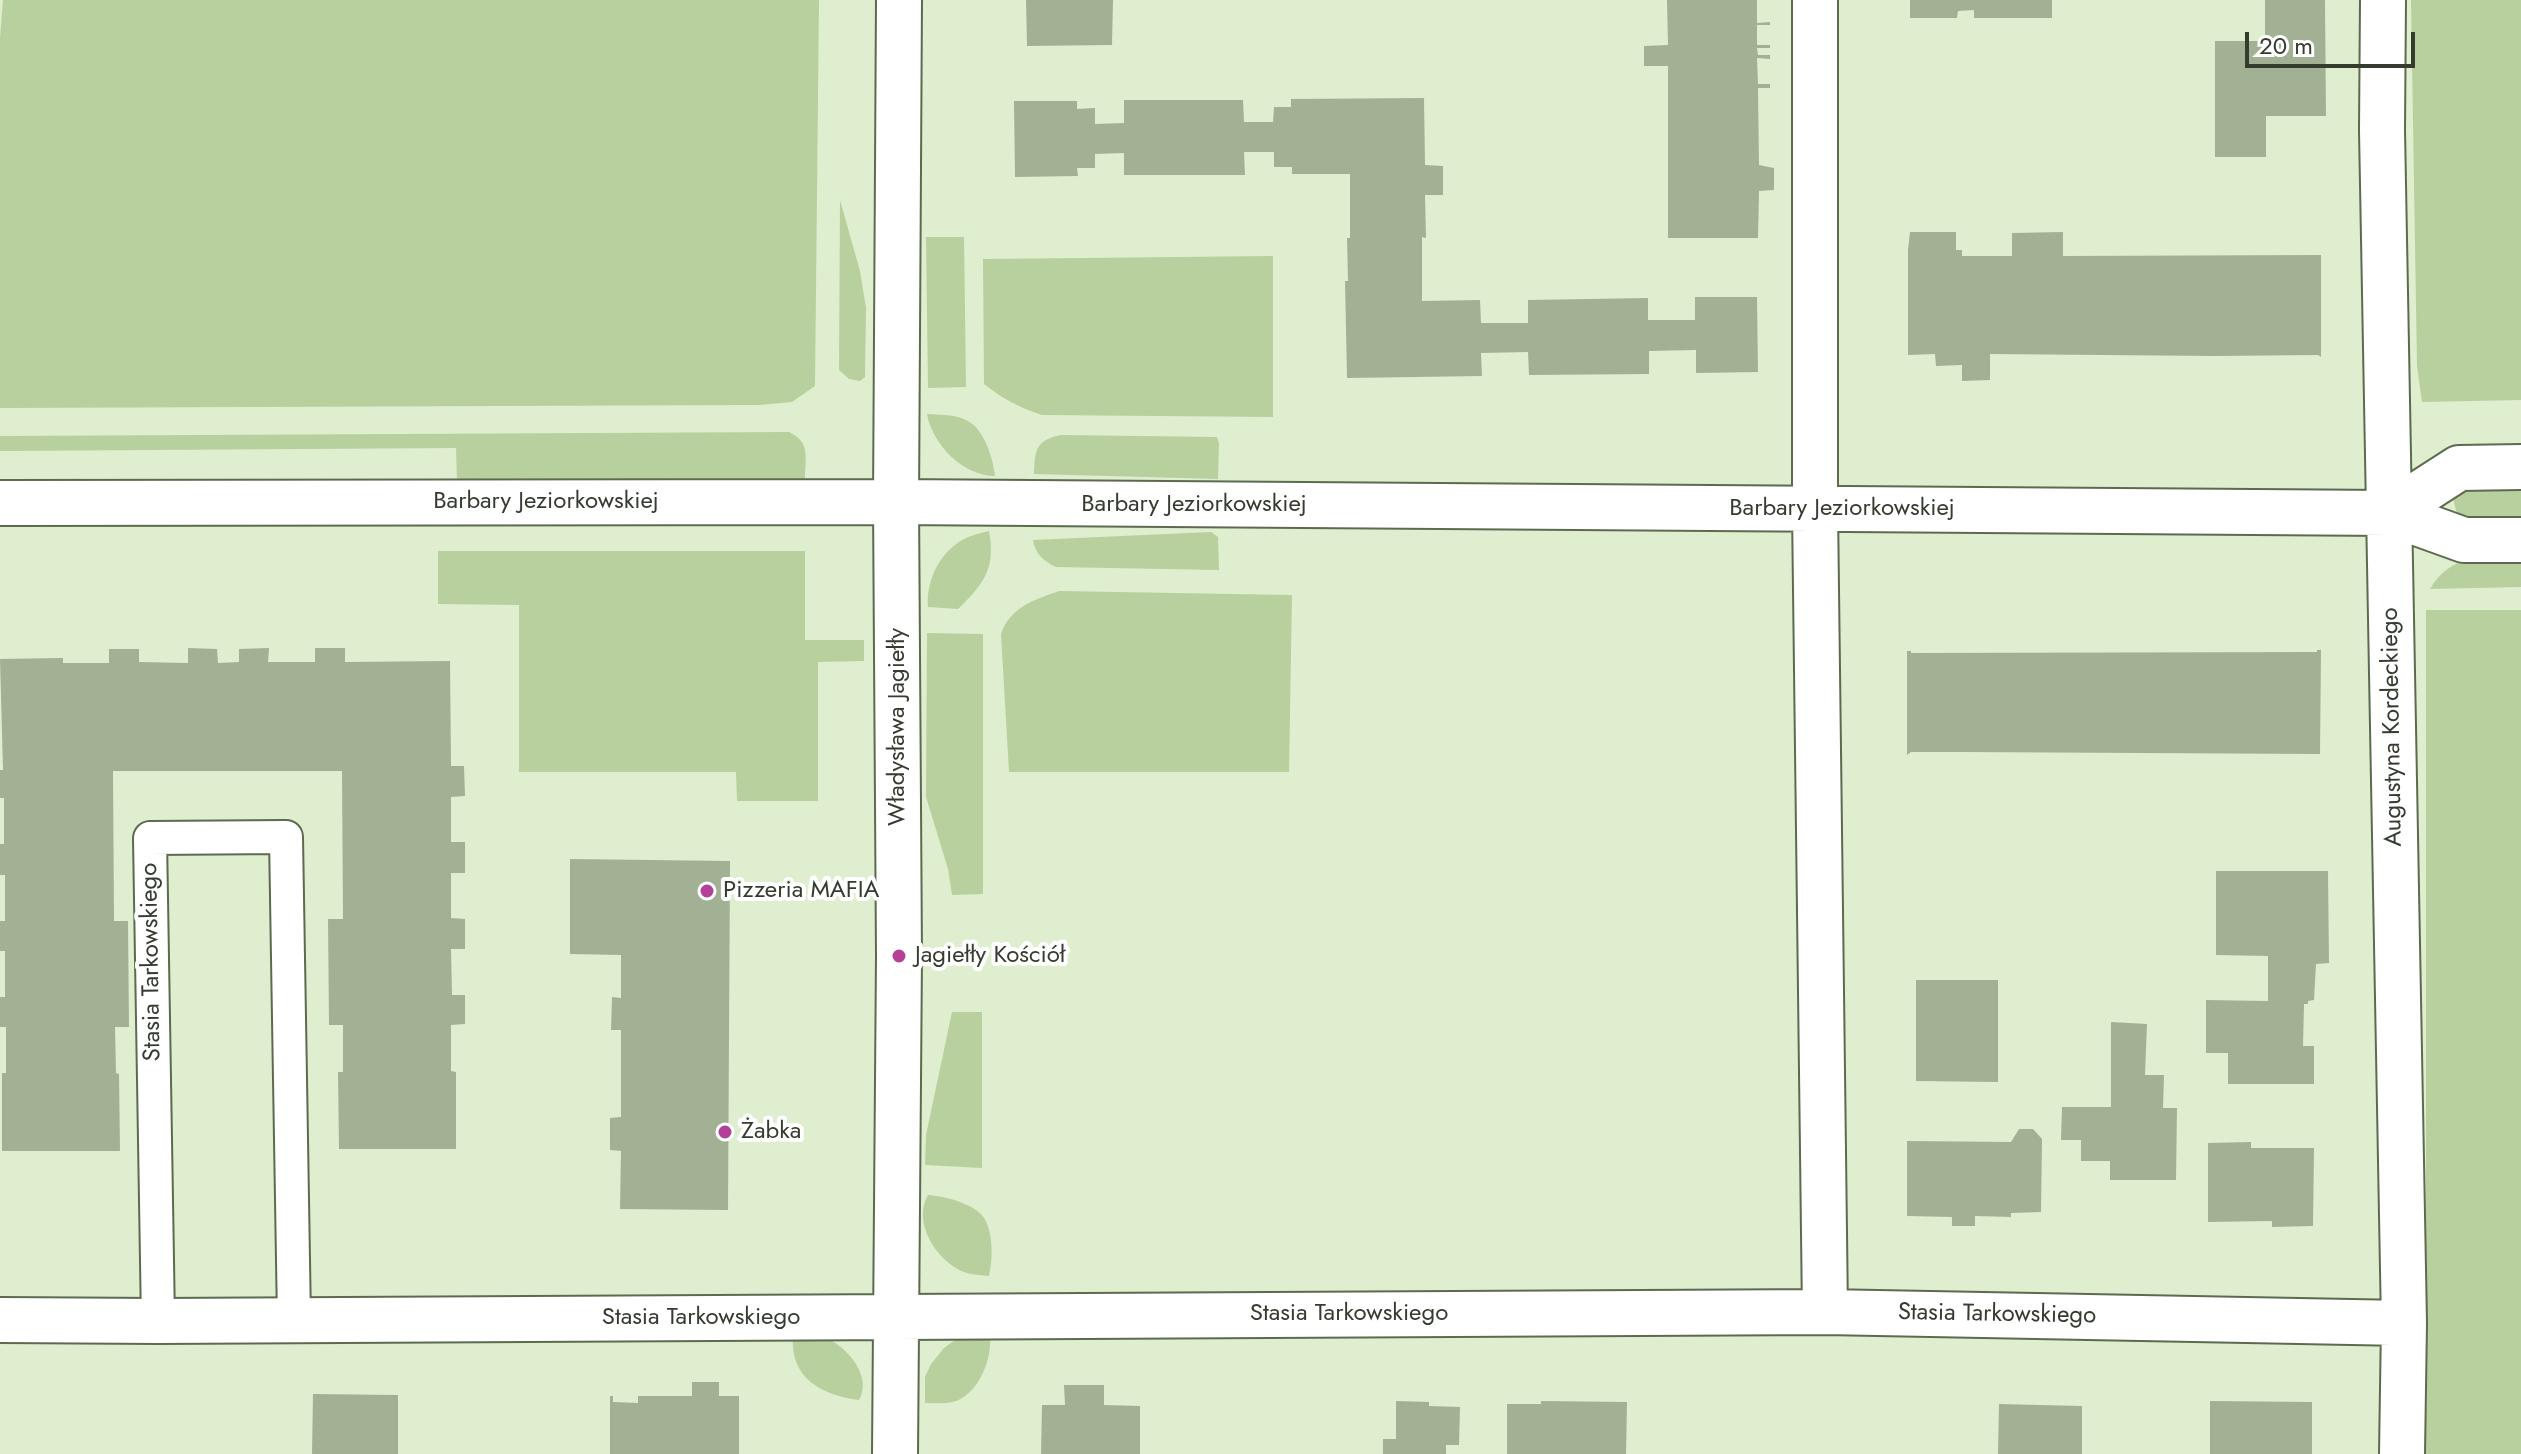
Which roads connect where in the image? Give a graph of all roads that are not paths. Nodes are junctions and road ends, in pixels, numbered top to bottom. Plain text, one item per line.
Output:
1 (899, 0) edge
2 (1815, 0) edge
3 (2383, 0) edge
4 (2521, 467) edge
5 (896, 502) junction
6 (0, 503) edge
7 (1815, 509) junction
8 (2389, 513) junction
9 (2521, 540) edge
10 (1825, 1312) junction
11 (897, 1317) junction
12 (0, 1320) edge
13 (294, 1320) junction
14 (158, 1321) junction
15 (2404, 1323) junction
16 (895, 1454) edge
17 (2402, 1454) edge

1 - 5 street, Władysława Jagiełły
2 - 7 street
3 - 8 street, Augustyna Kordeckiego
4 - 8 street
5 - 6 street, Barbary Jeziorkowskiej
5 - 7 street, Barbary Jeziorkowskiej
5 - 11 street, Władysława Jagiełły
7 - 8 street, Barbary Jeziorkowskiej
7 - 10 street
8 - 9 street, Barbary Jeziorkowskiej
8 - 15 street, Augustyna Kordeckiego
10 - 11 street, Stasia Tarkowskiego
10 - 15 street, Stasia Tarkowskiego
11 - 13 street, Stasia Tarkowskiego
11 - 16 street, Władysława Jagiełły
12 - 14 street, Stasia Tarkowskiego
13 - 14 street, Stasia Tarkowskiego
13 - 14 lane, Stasia Tarkowskiego
15 - 17 street, Augustyna Kordeckiego

